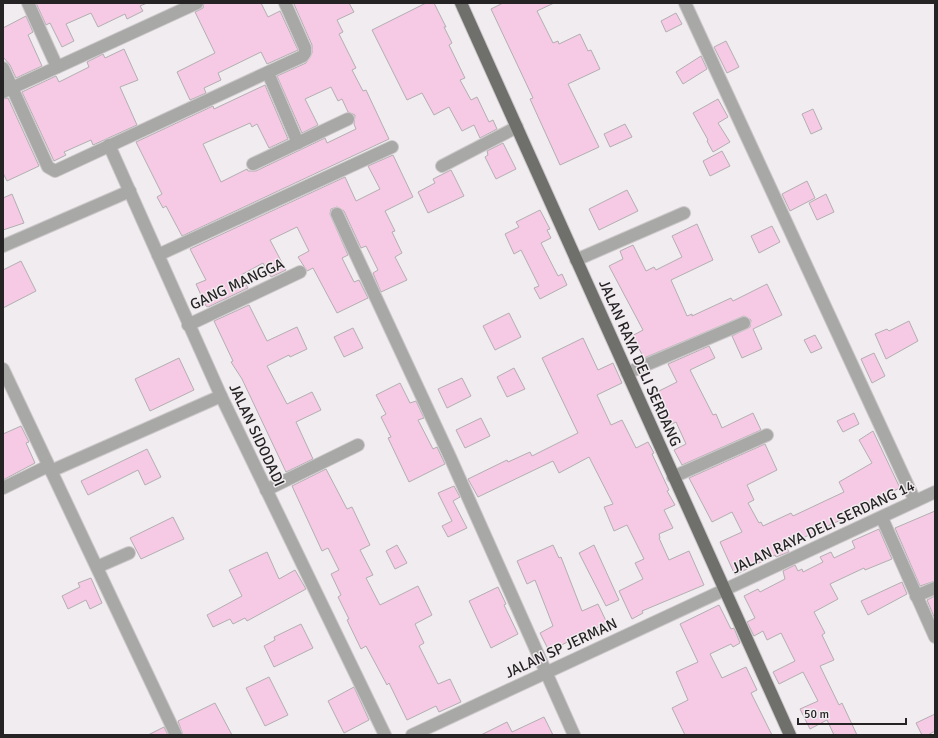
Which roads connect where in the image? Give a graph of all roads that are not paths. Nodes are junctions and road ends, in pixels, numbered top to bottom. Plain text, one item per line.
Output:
1 (28, 3) edge
2 (285, 3) edge
3 (461, 3) edge
4 (685, 3) edge
5 (192, 4) edge
6 (57, 67) junction
7 (3, 68) edge
8 (268, 73) junction
9 (8, 90) edge
10 (348, 119) dead end
11 (517, 127) junction
12 (298, 143) junction
13 (109, 145) junction
14 (392, 147) dead end
15 (253, 164) dead end
16 (442, 166) dead end
17 (130, 191) junction
18 (684, 213) dead end
19 (337, 214) dead end
20 (3, 246) edge
21 (158, 255) junction
22 (576, 260) junction
23 (300, 272) dead end
24 (744, 323) dead end
25 (188, 325) junction
26 (3, 369) edge
27 (627, 373) junction
28 (221, 396) junction
29 (767, 435) dead end
30 (358, 445) dead end
31 (50, 468) junction
32 (673, 477) junction
33 (3, 488) edge
34 (266, 490) junction
35 (935, 492) edge
36 (915, 501) junction
37 (882, 518) junction
38 (129, 553) dead end
39 (97, 567) junction
40 (935, 588) edge
41 (724, 590) junction
42 (916, 596) junction
43 (935, 637) edge
44 (546, 673) junction
45 (176, 735) edge
46 (384, 735) edge
47 (412, 735) edge
48 (574, 735) edge
49 (790, 735) edge

1 - 6 street
2 - 8 street
3 - 11 main road, JALAN RAYA DELI SERDANG
4 - 36 street
5 - 6 street
6 - 9 street
7 - 9 street
8 - 12 street
8 - 13 street
9 - 13 street
10 - 12 street
11 - 16 street
11 - 22 main road, JALAN RAYA DELI SERDANG
12 - 15 street
13 - 17 street, JALAN SIDODADI
14 - 21 street
17 - 20 street
17 - 21 street, JALAN SIDODADI
18 - 22 street
19 - 44 street
21 - 25 street, JALAN SIDODADI
22 - 27 main road, JALAN RAYA DELI SERDANG
23 - 25 street, GANG MANGGA
24 - 27 street
25 - 28 street, JALAN SIDODADI
26 - 31 street
27 - 32 main road, JALAN RAYA DELI SERDANG
28 - 31 street
28 - 34 street, JALAN SIDODADI
29 - 32 street
30 - 34 street
31 - 33 street
31 - 39 street
32 - 41 main road, JALAN RAYA DELI SERDANG
34 - 46 street, JALAN SIDODADI
35 - 36 street, JALAN RAYA DELI SERDANG 14
36 - 37 street, JALAN RAYA DELI SERDANG 14
37 - 41 street, JALAN RAYA DELI SERDANG 14
37 - 42 street
38 - 39 street
39 - 45 street
40 - 42 street
41 - 44 street, JALAN SP JERMAN
41 - 49 main road, JALAN RAYA DELI SERDANG
42 - 43 street
44 - 47 street, JALAN SP JERMAN
44 - 48 street

